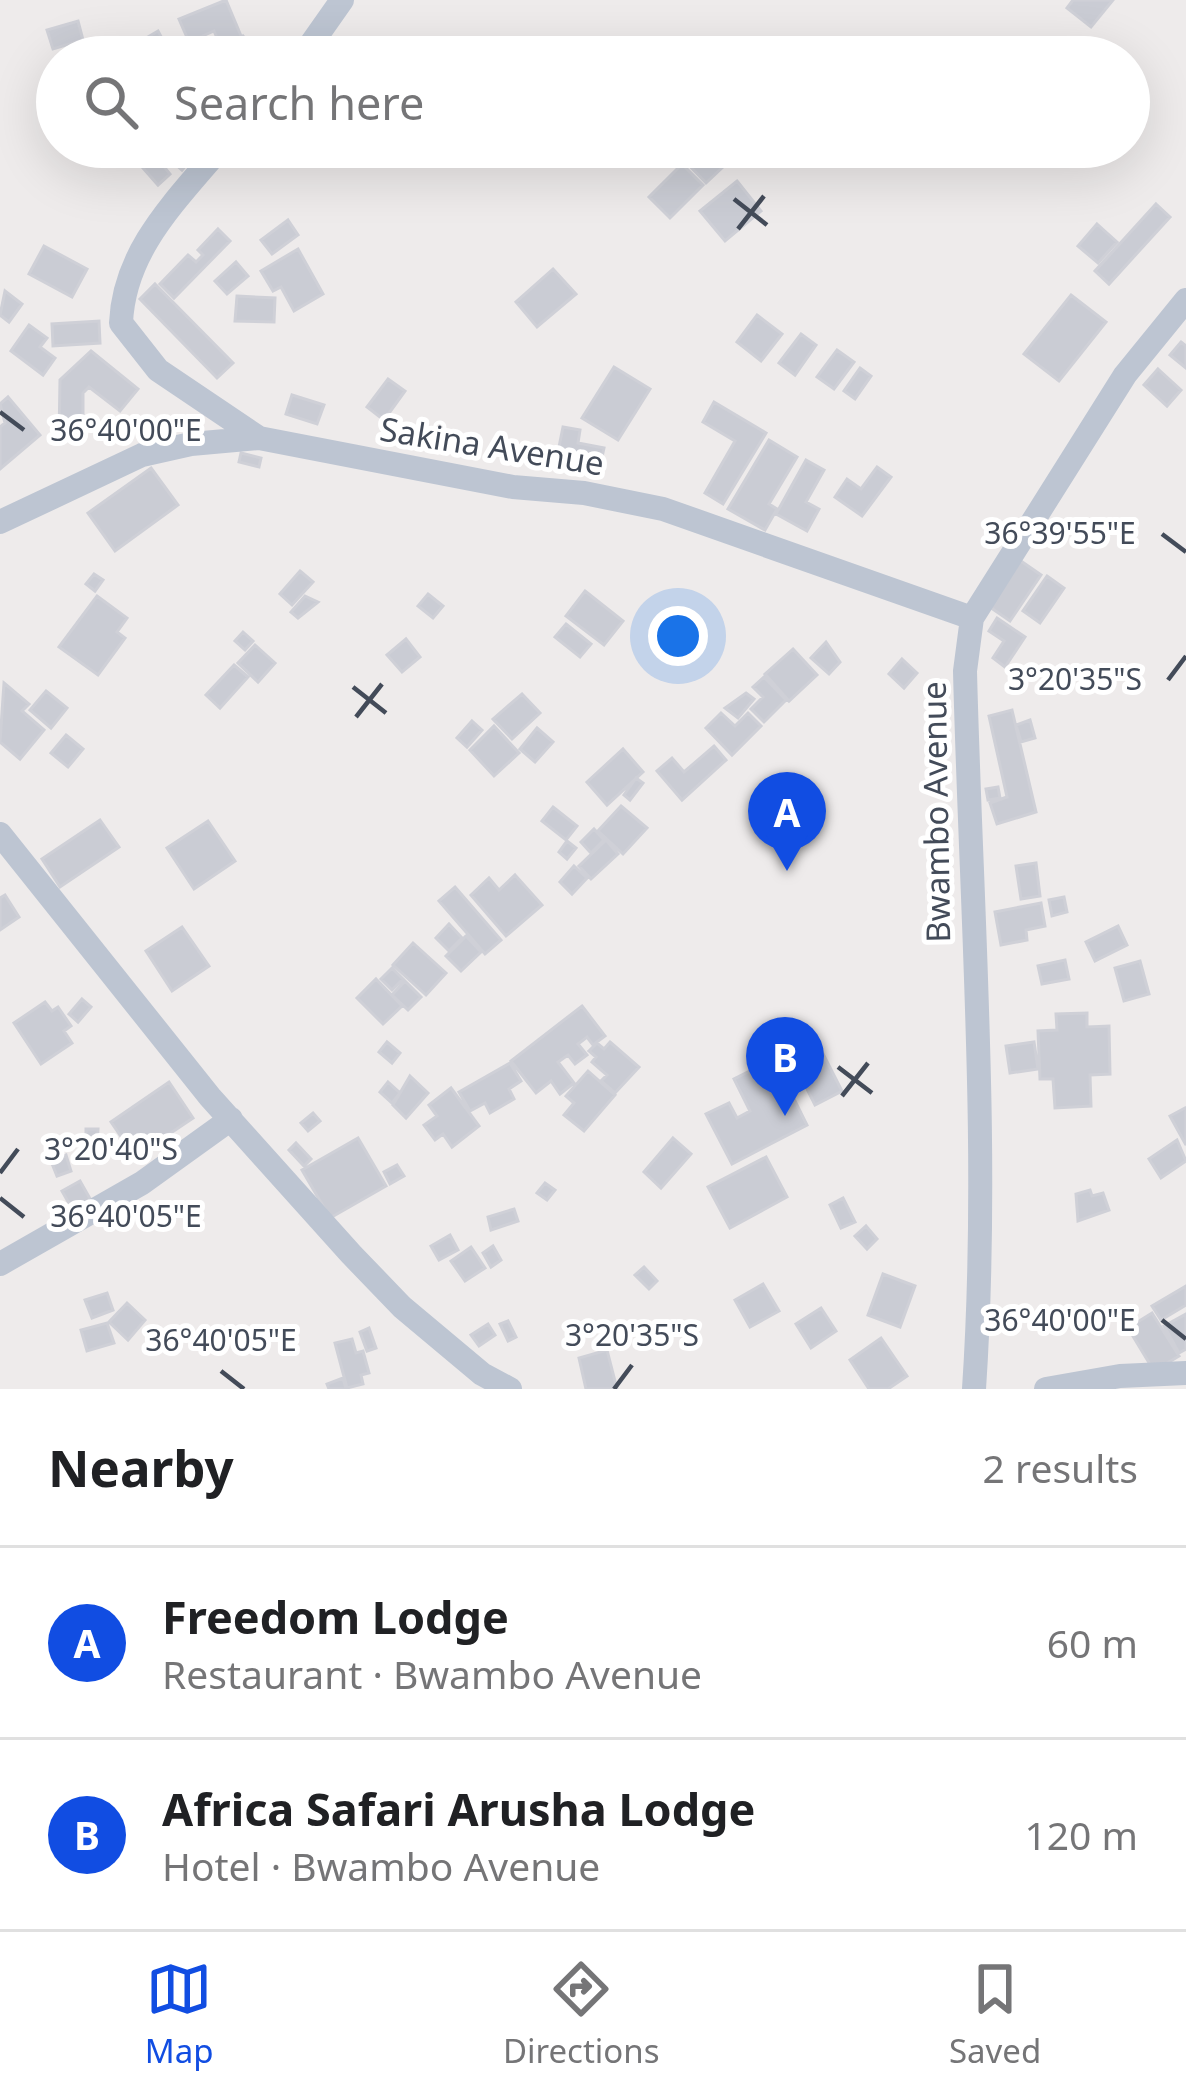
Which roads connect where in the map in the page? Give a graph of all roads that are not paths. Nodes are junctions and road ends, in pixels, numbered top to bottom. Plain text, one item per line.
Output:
1 (342, 0) edge
2 (317, 36) edge
3 (205, 168) edge
4 (1186, 300) edge
5 (260, 438) junction
6 (0, 522) edge
7 (972, 618) junction
8 (0, 834) edge
9 (231, 1119) junction
10 (0, 1264) edge
11 (1186, 1373) edge
12 (974, 1388) edge
13 (511, 1389) edge
14 (989, 1389) edge
15 (1046, 1389) edge

1 - 2 street
3 - 5 street
4 - 7 street, Bwambo Avenue
5 - 6 street, Sakina Avenue
5 - 7 street, Sakina Avenue
7 - 12 street, Bwambo Avenue
8 - 9 street
9 - 10 street
9 - 13 street
11 - 15 street
12 - 14 street

